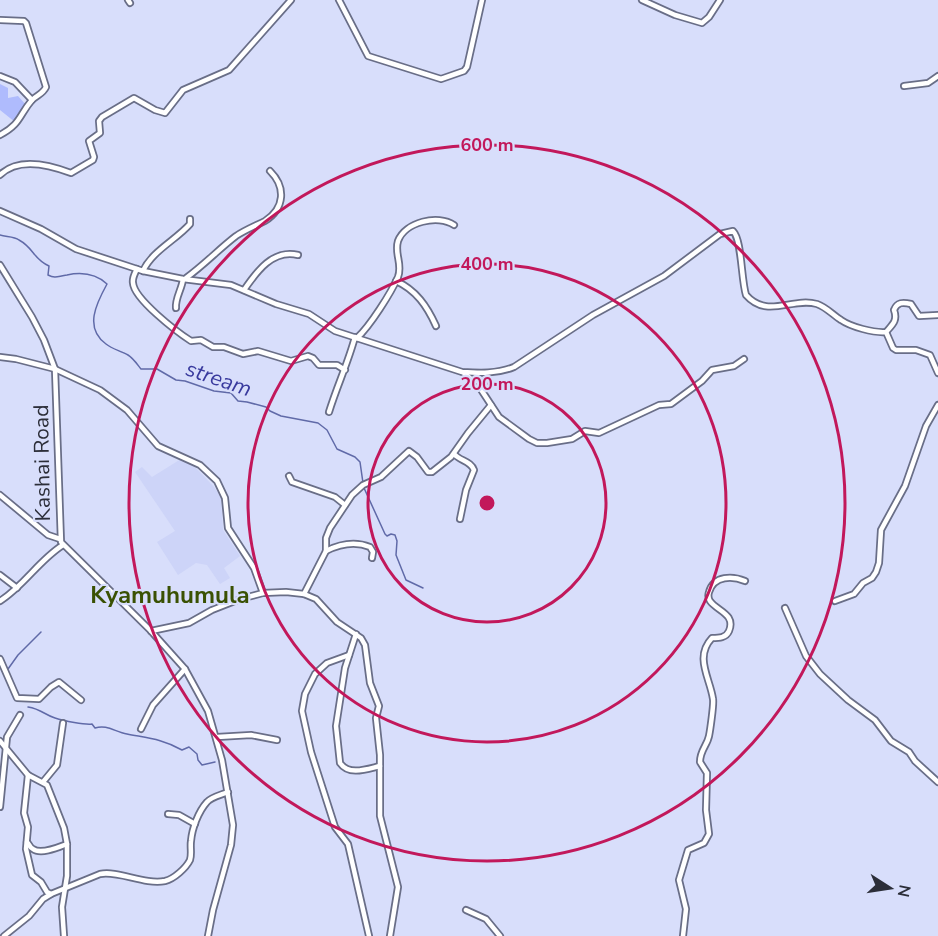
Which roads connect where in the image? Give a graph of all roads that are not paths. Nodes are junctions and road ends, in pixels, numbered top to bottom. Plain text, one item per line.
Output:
1 (291, 0) edge
2 (339, 0) edge
3 (482, 0) edge
4 (642, 0) edge
5 (720, 0) edge
6 (0, 20) edge
7 (0, 76) edge
8 (938, 76) edge
9 (904, 86) dead end
10 (32, 100) junction
11 (0, 135) edge
12 (270, 171) dead end
13 (0, 175) edge
14 (0, 211) edge
15 (190, 219) dead end
16 (454, 225) dead end
17 (298, 255) dead end
18 (0, 265) edge
19 (140, 270) junction
20 (184, 278) junction
21 (396, 281) junction
22 (244, 290) junction
23 (176, 308) dead end
24 (938, 315) edge
25 (436, 326) dead end
26 (886, 332) junction
27 (356, 338) junction
28 (0, 357) edge
29 (744, 359) dead end
30 (55, 369) junction
31 (345, 370) junction
32 (462, 372) junction
33 (938, 373) edge
34 (491, 405) junction
35 (938, 405) edge
36 (329, 412) dead end
37 (454, 454) junction
38 (289, 476) dead end
39 (0, 495) edge
40 (345, 505) junction
41 (460, 519) dead end
42 (60, 539) junction
43 (63, 545) junction
44 (326, 550) junction
45 (372, 558) dead end
46 (0, 575) edge
47 (745, 581) dead end
48 (17, 588) junction
49 (263, 593) junction
50 (304, 594) junction
51 (0, 601) edge
52 (835, 601) dead end
53 (785, 608) dead end
54 (151, 631) junction
55 (356, 634) junction
56 (349, 655) junction
57 (0, 659) edge
58 (185, 669) junction
59 (81, 700) dead end
60 (20, 715) dead end
61 (63, 723) dead end
62 (141, 729) dead end
63 (217, 737) junction
64 (277, 740) dead end
65 (0, 741) edge
66 (5, 746) junction
67 (380, 766) junction
68 (28, 775) junction
69 (43, 782) junction
70 (938, 782) edge
71 (228, 792) junction
72 (1, 797) edge
73 (0, 807) edge
74 (168, 814) dead end
75 (195, 824) junction
76 (27, 842) junction
77 (67, 844) junction
78 (66, 890) junction
79 (51, 894) junction
80 (466, 910) dead end
81 (4, 936) edge
82 (64, 936) edge
83 (208, 936) edge
84 (369, 936) edge
85 (390, 936) edge
86 (500, 936) edge
87 (683, 936) edge

1 - 13 street
2 - 3 street
4 - 5 street
6 - 10 street
7 - 10 street
8 - 9 street
10 - 11 street
12 - 20 street
14 - 19 street
15 - 19 street
16 - 21 street
17 - 22 street
18 - 30 street, Kashai Road
19 - 20 street
19 - 31 street
20 - 22 street
20 - 23 street
21 - 25 street
21 - 27 street
22 - 27 street
24 - 26 street
26 - 32 street
26 - 33 street
27 - 31 street
27 - 32 street
28 - 30 street
29 - 34 street
30 - 42 street, Kashai Road
30 - 49 street
31 - 36 street
32 - 34 street
34 - 37 street
35 - 52 street
37 - 40 street
37 - 41 street
38 - 40 street
39 - 42 street
40 - 44 street
42 - 43 street, Kashai Road
43 - 48 street
43 - 54 street, Kashai Road
44 - 45 street
44 - 50 street
46 - 48 street
47 - 87 street
48 - 51 street
49 - 50 street
49 - 54 street
50 - 55 street
53 - 70 street
54 - 58 street, Kashai Road
55 - 56 street
55 - 67 street
56 - 67 street
56 - 84 street
57 - 59 street
58 - 62 street
58 - 63 street, Kashai Road
60 - 66 street
61 - 69 street
63 - 64 street
63 - 71 street, Kashai Road
65 - 66 street
66 - 68 street
66 - 72 street
67 - 85 street
68 - 69 street
68 - 76 street
69 - 77 street
71 - 75 street
71 - 83 street, Kashai Road
72 - 73 street
74 - 75 street
75 - 78 street
76 - 77 street
76 - 79 street
77 - 78 street
78 - 79 street
78 - 82 street
79 - 81 street
80 - 86 street

